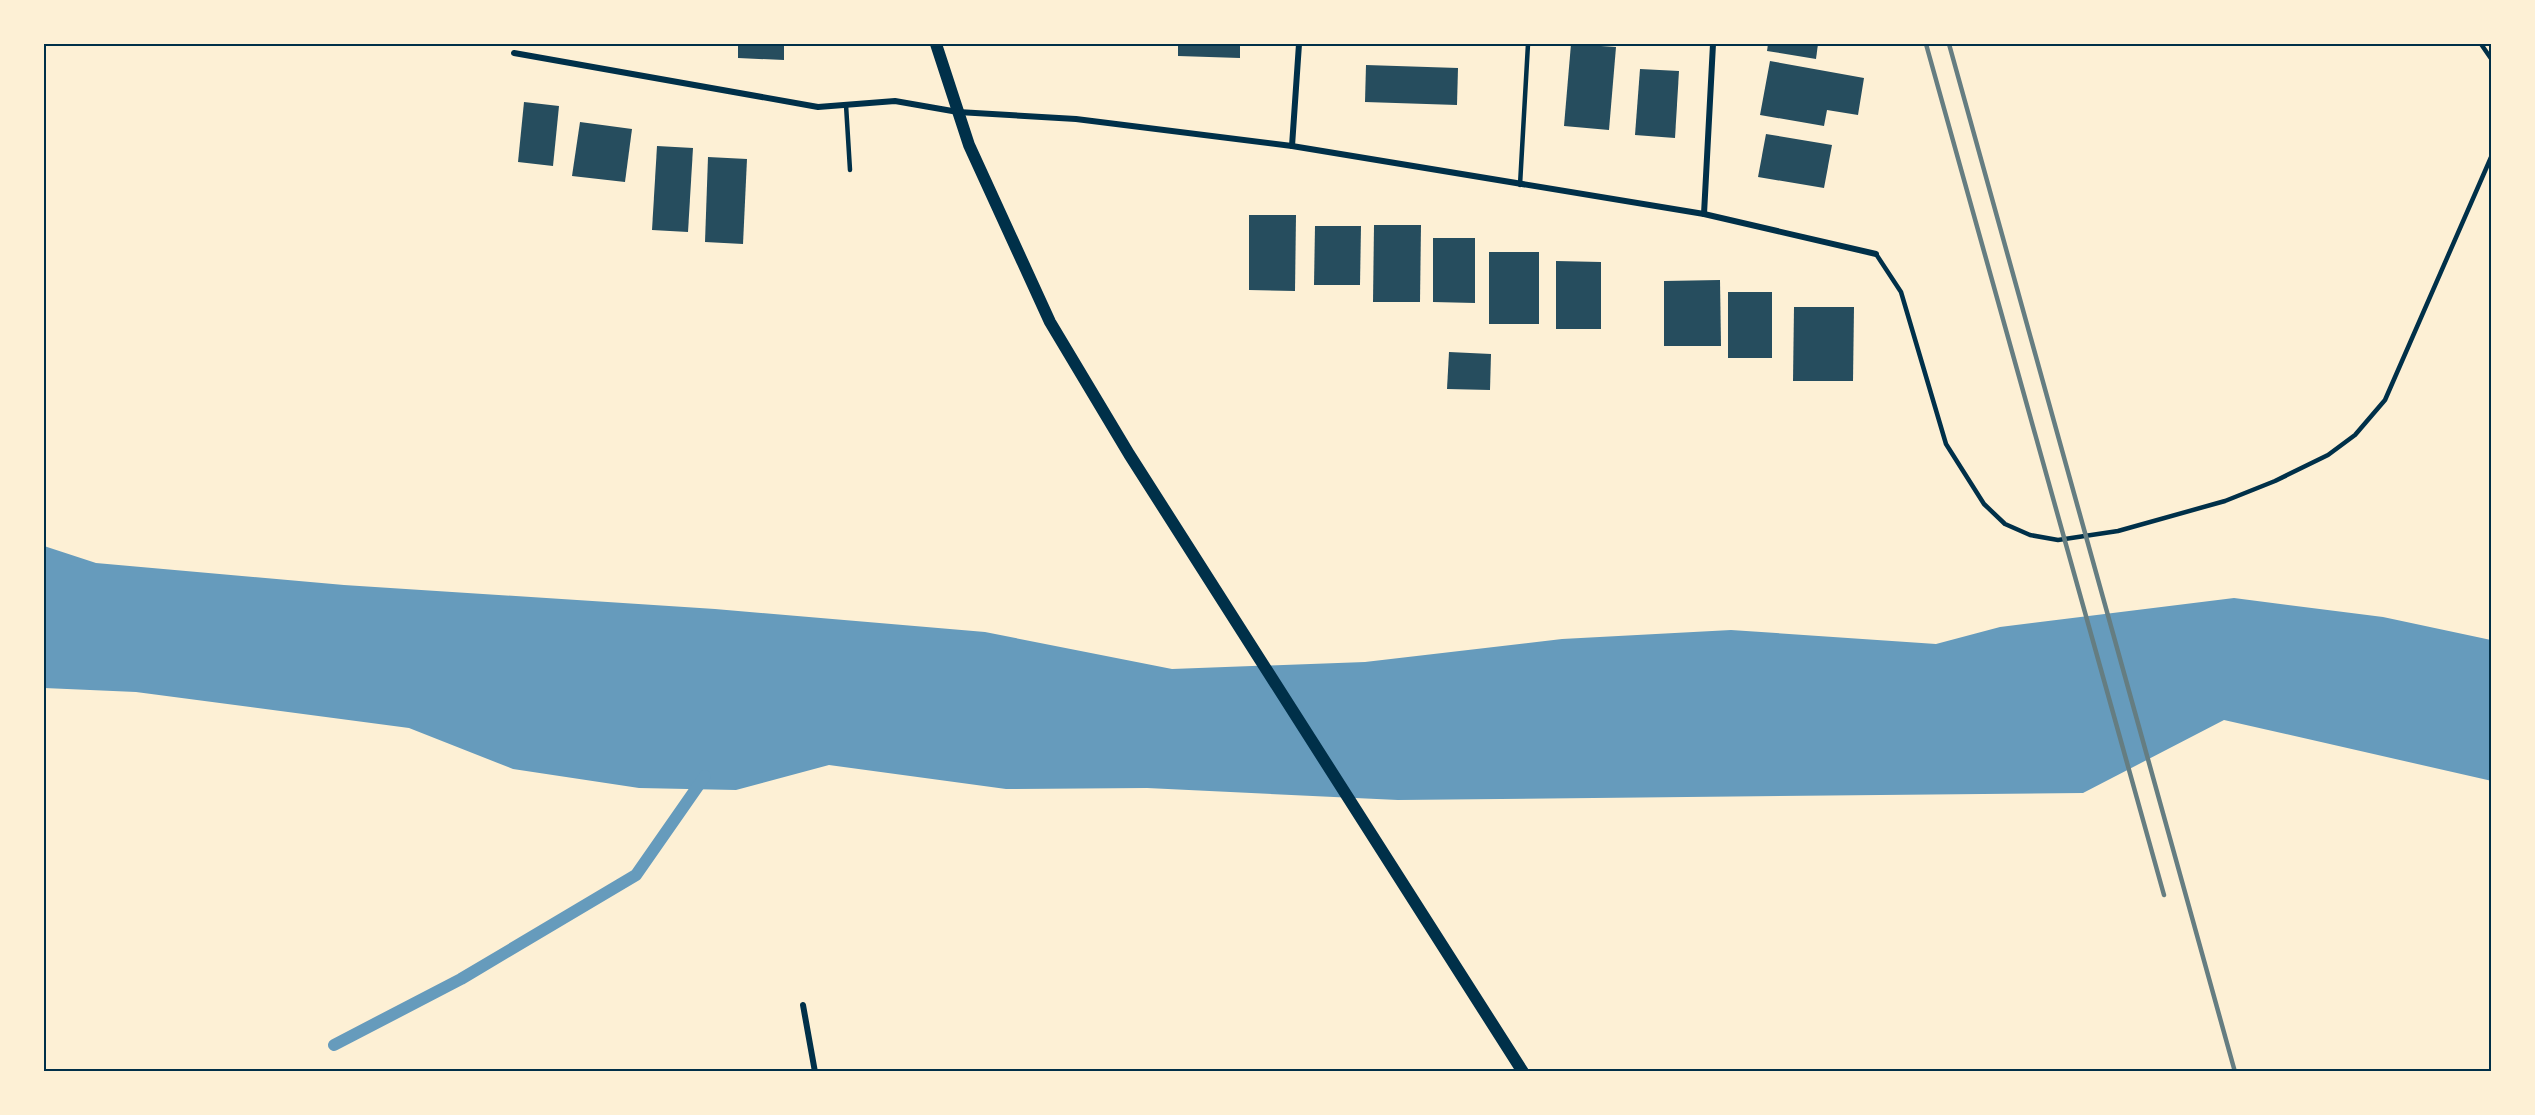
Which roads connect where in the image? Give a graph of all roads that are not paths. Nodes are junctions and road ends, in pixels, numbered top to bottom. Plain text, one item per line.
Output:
1 (936, 44) edge
2 (1299, 44) edge
3 (1528, 44) edge
4 (1713, 44) edge
5 (2481, 44) edge
6 (514, 53) dead end
7 (2492, 60) edge
8 (846, 105) junction
9 (958, 112) junction
10 (1292, 146) junction
11 (2492, 155) edge
12 (850, 170) dead end
13 (1520, 185) junction
14 (1704, 214) junction
15 (1876, 254) joint
16 (803, 1005) dead end
17 (815, 1071) edge
18 (1523, 1071) edge

1 - 9 main road
2 - 10 street
3 - 13 lane
4 - 14 street
5 - 7 lane
6 - 8 street
8 - 9 street
8 - 12 lane
9 - 10 street
9 - 18 main road
10 - 13 street
11 - 15 lane
13 - 14 street
14 - 15 street
16 - 17 street

